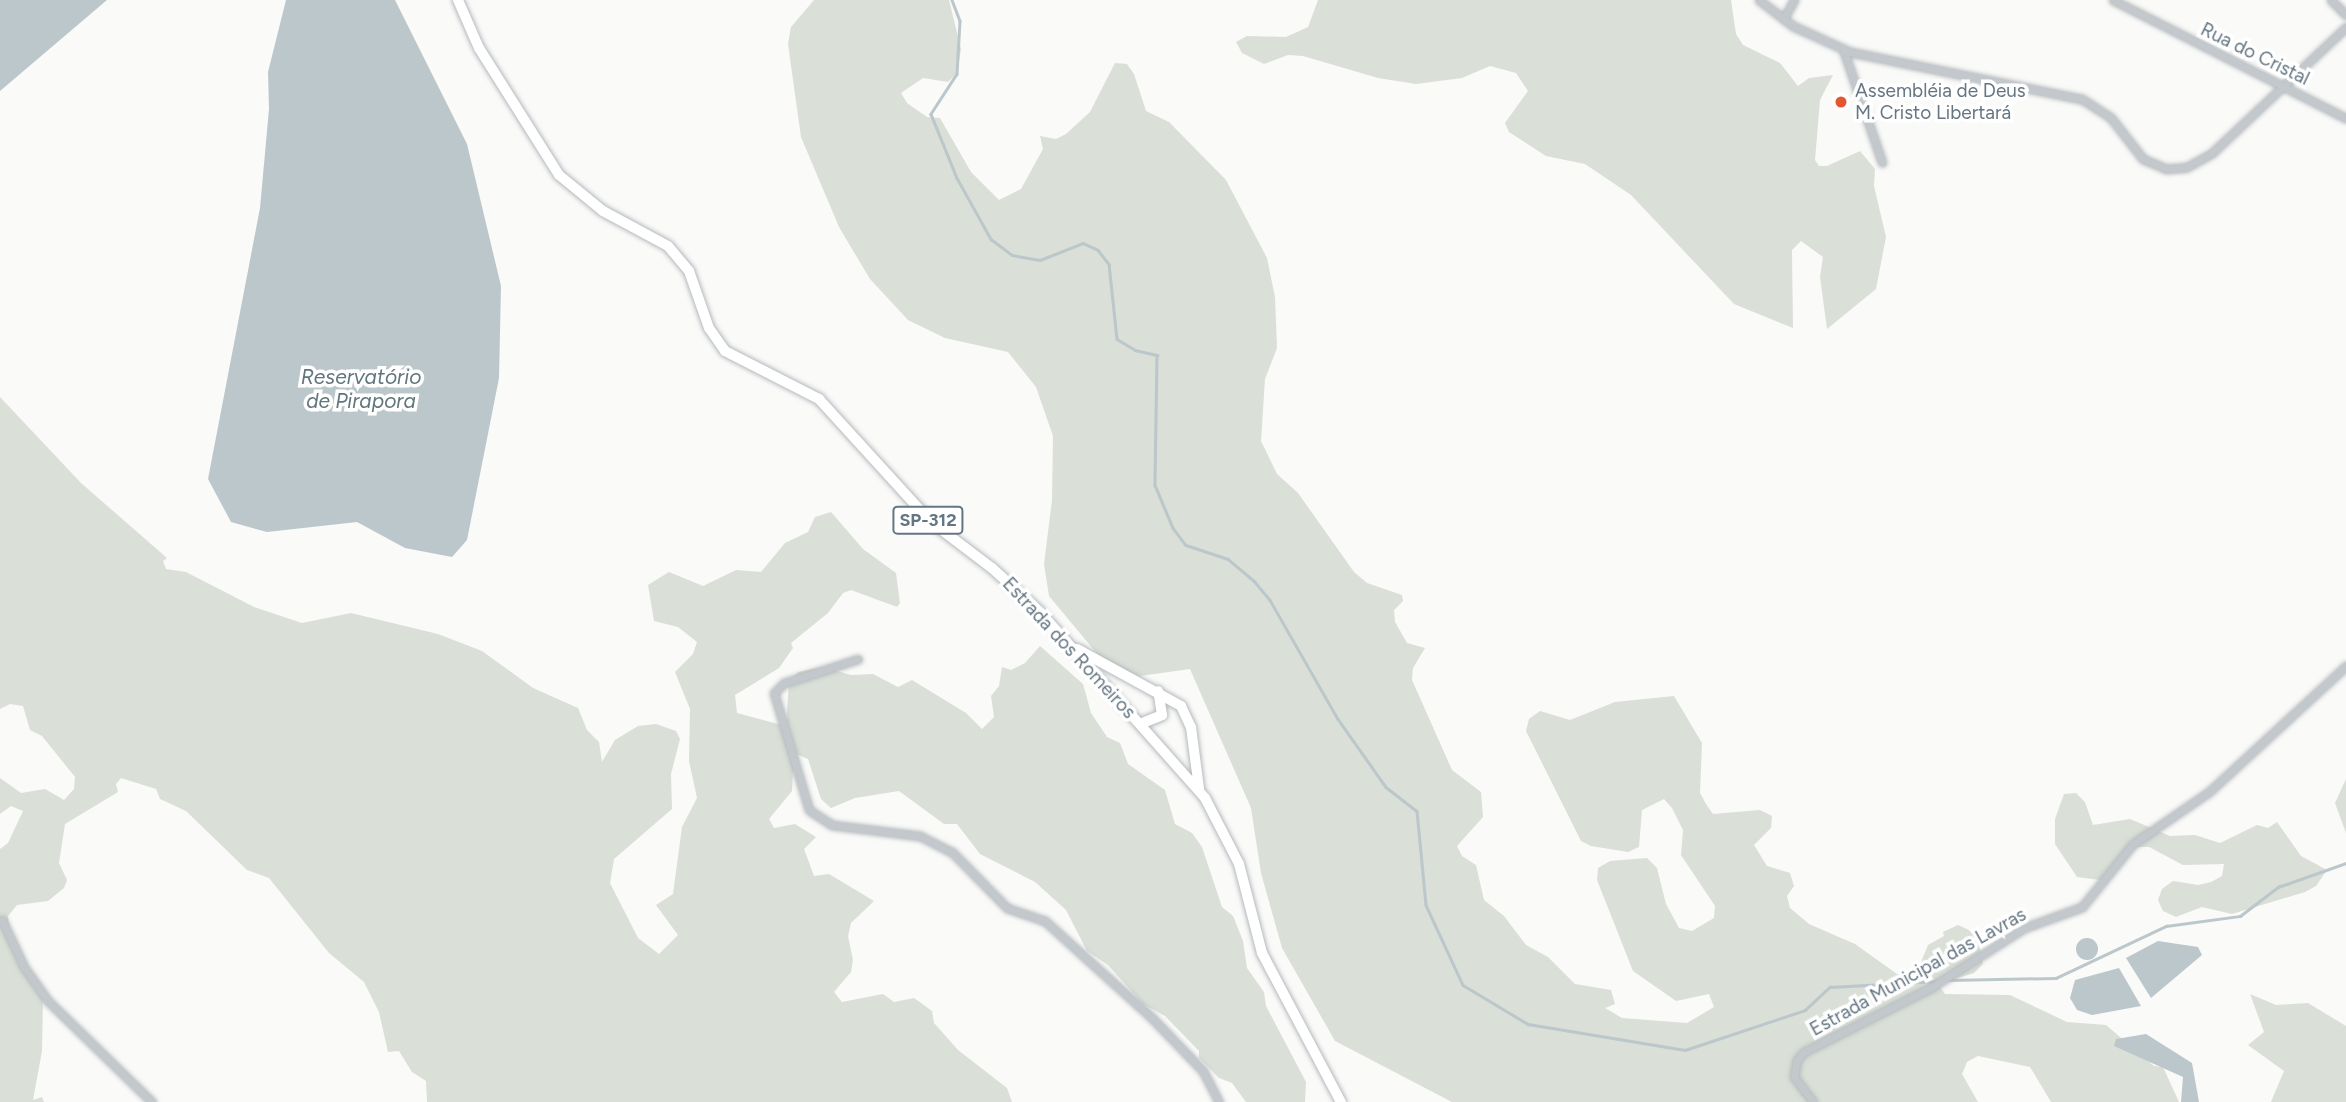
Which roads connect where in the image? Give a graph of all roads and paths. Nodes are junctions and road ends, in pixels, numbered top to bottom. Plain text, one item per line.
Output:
1 (458, 0) edge
2 (1759, 0) edge
3 (1794, 0) edge
4 (2113, 0) edge
5 (2331, 0) edge
6 (2346, 15) edge
7 (1784, 18) junction
8 (2346, 27) edge
9 (1843, 49) junction
10 (2284, 83) junction
11 (2346, 118) edge
12 (1882, 162) dead end
13 (1072, 646) junction
14 (858, 659) dead end
15 (2346, 666) edge
16 (1158, 691) junction
17 (1140, 724) junction
18 (1199, 790) junction
19 (2, 920) edge
20 (152, 1102) edge
21 (1219, 1102) edge
22 (1341, 1102) edge
23 (1813, 1102) edge

1 - 13 main road, Estrada dos Romeiros / SP-312
2 - 7 street
3 - 7 street
4 - 10 street, Rua do Cristal
5 - 6 street
7 - 9 street
8 - 10 street
9 - 10 street
9 - 12 street
10 - 11 street, Rua do Cristal
13 - 16 main road
13 - 17 main road, Estrada dos Romeiros / SP-312
14 - 21 street
15 - 23 street, Estrada Municipal das Lavras
16 - 17 main road
16 - 18 main road
17 - 18 main road, Estrada dos Romeiros / SP-312
18 - 22 main road, Estrada dos Romeiros / SP-312
19 - 20 street

